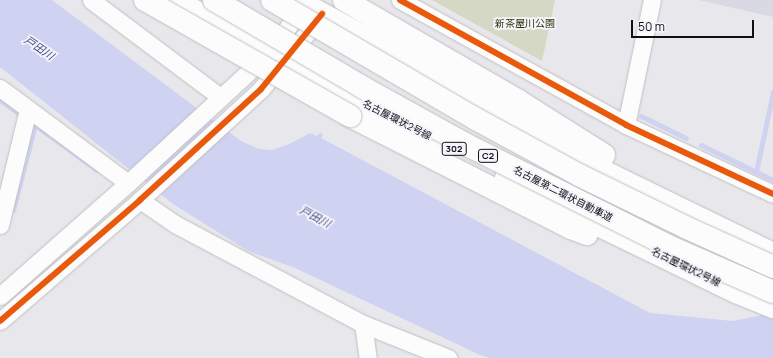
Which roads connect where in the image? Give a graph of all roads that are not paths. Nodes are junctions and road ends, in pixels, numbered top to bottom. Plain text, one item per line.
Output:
1 (91, 0) edge
2 (145, 0) edge
3 (175, 0) edge
4 (214, 0) edge
5 (272, 0) edge
6 (344, 0) edge
7 (400, 0) edge
8 (652, 0) edge
9 (308, 5) edge
10 (266, 50) junction
11 (285, 61) junction
12 (0, 88) edge
13 (219, 98) junction
14 (28, 109) junction
15 (626, 125) junction
16 (128, 183) junction
17 (773, 194) edge
18 (140, 200) junction
19 (0, 225) edge
20 (718, 226) junction
21 (773, 254) edge
22 (773, 268) edge
23 (703, 276) junction
24 (1, 292) edge
25 (773, 292) edge
26 (773, 306) edge
27 (0, 321) edge
28 (363, 324) junction
29 (368, 358) edge
30 (448, 358) edge

1 - 13 street
2 - 23 highway, bridge
3 - 10 highway, 名古屋環状2号線 / 302
4 - 25 highway, 名古屋第二環状自動車道 / C2, bridge
5 - 22 highway, bridge
6 - 20 highway
7 - 15 street
8 - 15 street
9 - 10 street
9 - 11 street
9 - 20 highway
10 - 11 highway, 名古屋環状2号線 / 302
10 - 13 street
11 - 18 street
11 - 23 highway, 名古屋環状2号線 / 302
12 - 14 street
13 - 16 street
14 - 16 street
14 - 19 street
15 - 17 street
16 - 24 street
18 - 27 street
18 - 28 street
20 - 21 highway
23 - 26 highway, 名古屋環状2号線 / 302
28 - 29 street
28 - 30 street

